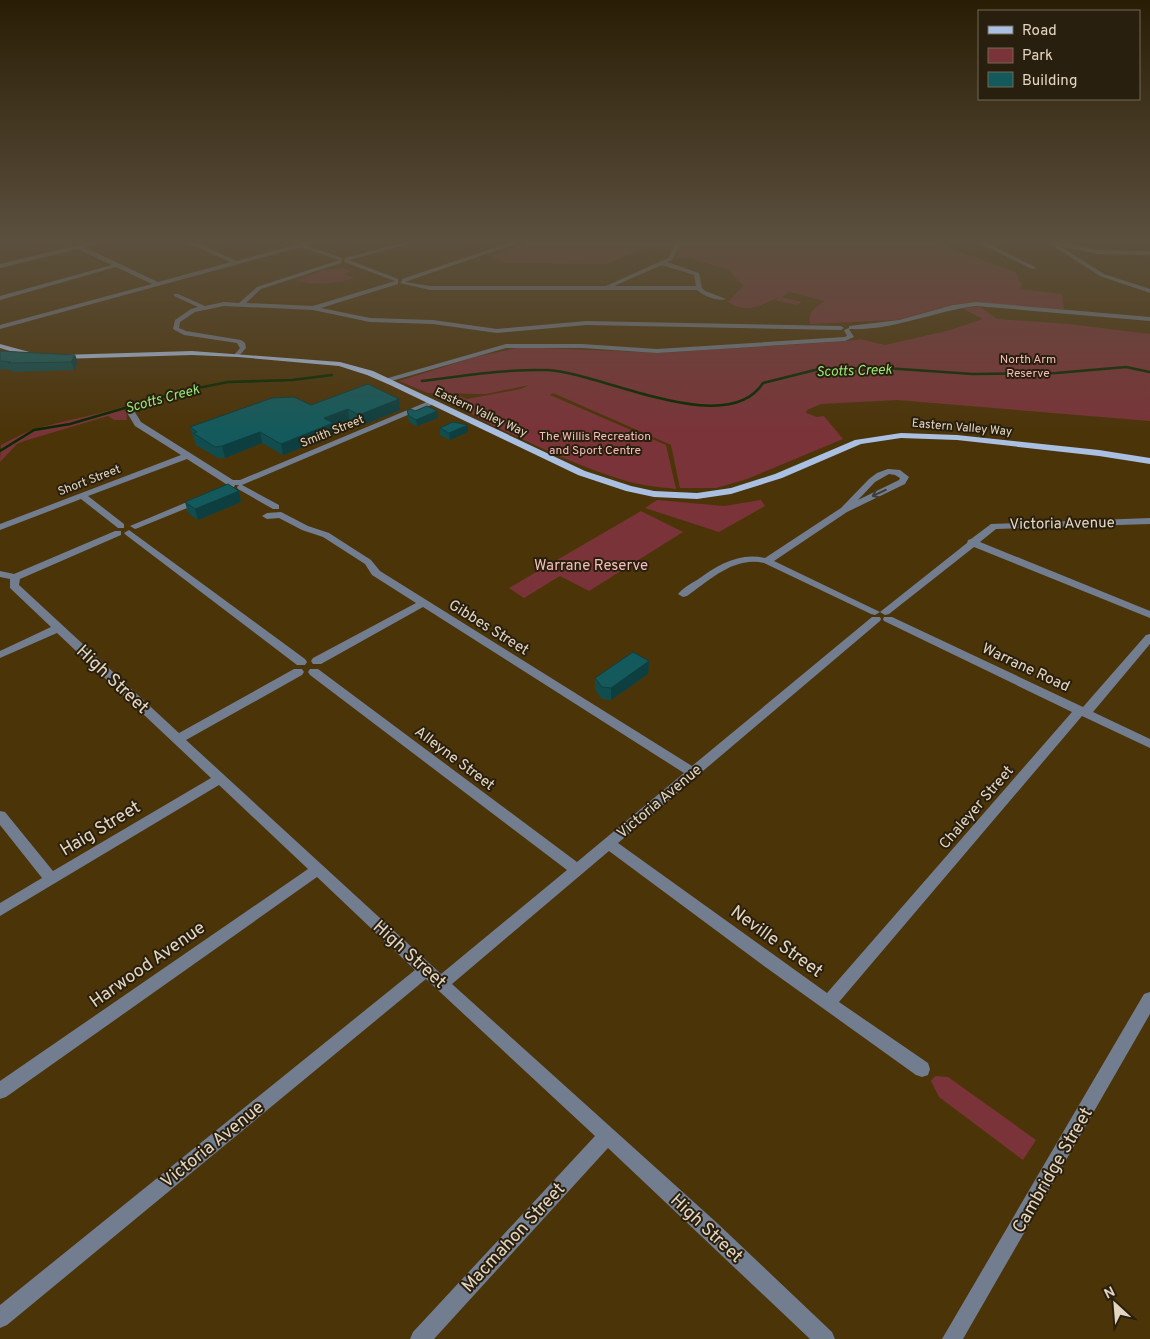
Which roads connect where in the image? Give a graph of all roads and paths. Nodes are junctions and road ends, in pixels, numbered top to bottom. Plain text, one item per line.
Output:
1 (82, 304) edge
2 (197, 304) edge
3 (325, 304) edge
4 (972, 304) edge
5 (982, 304) edge
6 (240, 305) joint
7 (202, 307) junction
8 (313, 308) junction
9 (1150, 319) edge
10 (0, 327) edge
11 (846, 328) junction
12 (0, 346) edge
13 (238, 355) junction
14 (40, 356) edge
15 (54, 357) edge
16 (385, 380) junction
17 (432, 403) junction
18 (130, 411) dead end
19 (186, 456) junction
20 (1150, 461) edge
21 (242, 484) junction
22 (82, 496) junction
23 (206, 497) edge
24 (276, 507) dead end
25 (844, 510) junction
26 (268, 516) dead end
27 (1150, 521) edge
28 (0, 527) edge
29 (126, 530) junction
30 (971, 542) junction
31 (767, 561) junction
32 (0, 574) edge
33 (15, 578) junction
34 (683, 594) dead end
35 (423, 603) junction
36 (1150, 615) edge
37 (881, 616) junction
38 (58, 628) junction
39 (1150, 637) edge
40 (0, 655) edge
41 (315, 666) junction
42 (300, 667) junction
43 (1082, 712) junction
44 (178, 739) junction
45 (1150, 744) edge
46 (693, 773) junction
47 (220, 778) junction
48 (0, 816) edge
49 (609, 844) junction
50 (318, 869) junction
51 (577, 870) junction
52 (51, 880) junction
53 (0, 910) edge
54 (426, 970) junction
55 (442, 983) junction
56 (1150, 999) edge
57 (829, 1002) junction
58 (922, 1069) dead end
59 (0, 1092) edge
60 (607, 1136) junction
61 (0, 1318) edge
62 (420, 1339) edge
63 (825, 1339) edge
64 (952, 1339) edge

1 - 10 street
2 - 7 street
3 - 8 street
4 - 11 street
5 - 9 street
6 - 7 street
6 - 8 street
7 - 13 street
8 - 11 street
11 - 16 street
12 - 14 main road
13 - 15 main road, Eastern Valley Way
13 - 16 main road, Eastern Valley Way
16 - 17 main road, Eastern Valley Way
17 - 20 main road, Eastern Valley Way
17 - 21 street, Smith Street
18 - 19 street
19 - 21 street
19 - 22 street, Short Street
21 - 24 street
22 - 28 street, Short Street
22 - 29 street
23 - 29 street
25 -> 25 street
25 - 31 street
26 - 35 street, Gibbes Street
27 - 30 street, Victoria Avenue
29 - 33 street
29 - 42 street
30 - 36 street
30 - 37 street, Victoria Avenue
31 - 34 street, Warrane Road
31 - 37 street, Warrane Road
32 - 33 street
33 - 38 street, High Street
35 - 41 street
35 - 46 street, Gibbes Street
37 - 43 street, Warrane Road
37 - 46 street, Victoria Avenue
38 - 40 street
38 - 44 street, High Street
39 - 43 street, Chaleyer Street
41 - 42 street
41 - 51 street, Alleyne Street
42 - 44 street
43 - 45 street, Warrane Road
43 - 57 street, Chaleyer Street
44 - 47 street, High Street
46 - 49 street, Victoria Avenue
47 - 50 street, High Street
47 - 52 street, Haig Street
48 - 52 street
49 - 51 street, Victoria Avenue
49 - 57 street, Neville Street
50 - 54 street, High Street
50 - 59 street, Harwood Avenue
51 - 55 street, Victoria Avenue
52 - 53 street, Haig Street
54 - 55 street, High Street
54 - 61 street, Victoria Avenue
55 - 60 street, High Street
56 - 64 street, Cambridge Street
57 - 58 street, Neville Street
60 - 62 street, Macmahon Street
60 - 63 street, High Street

